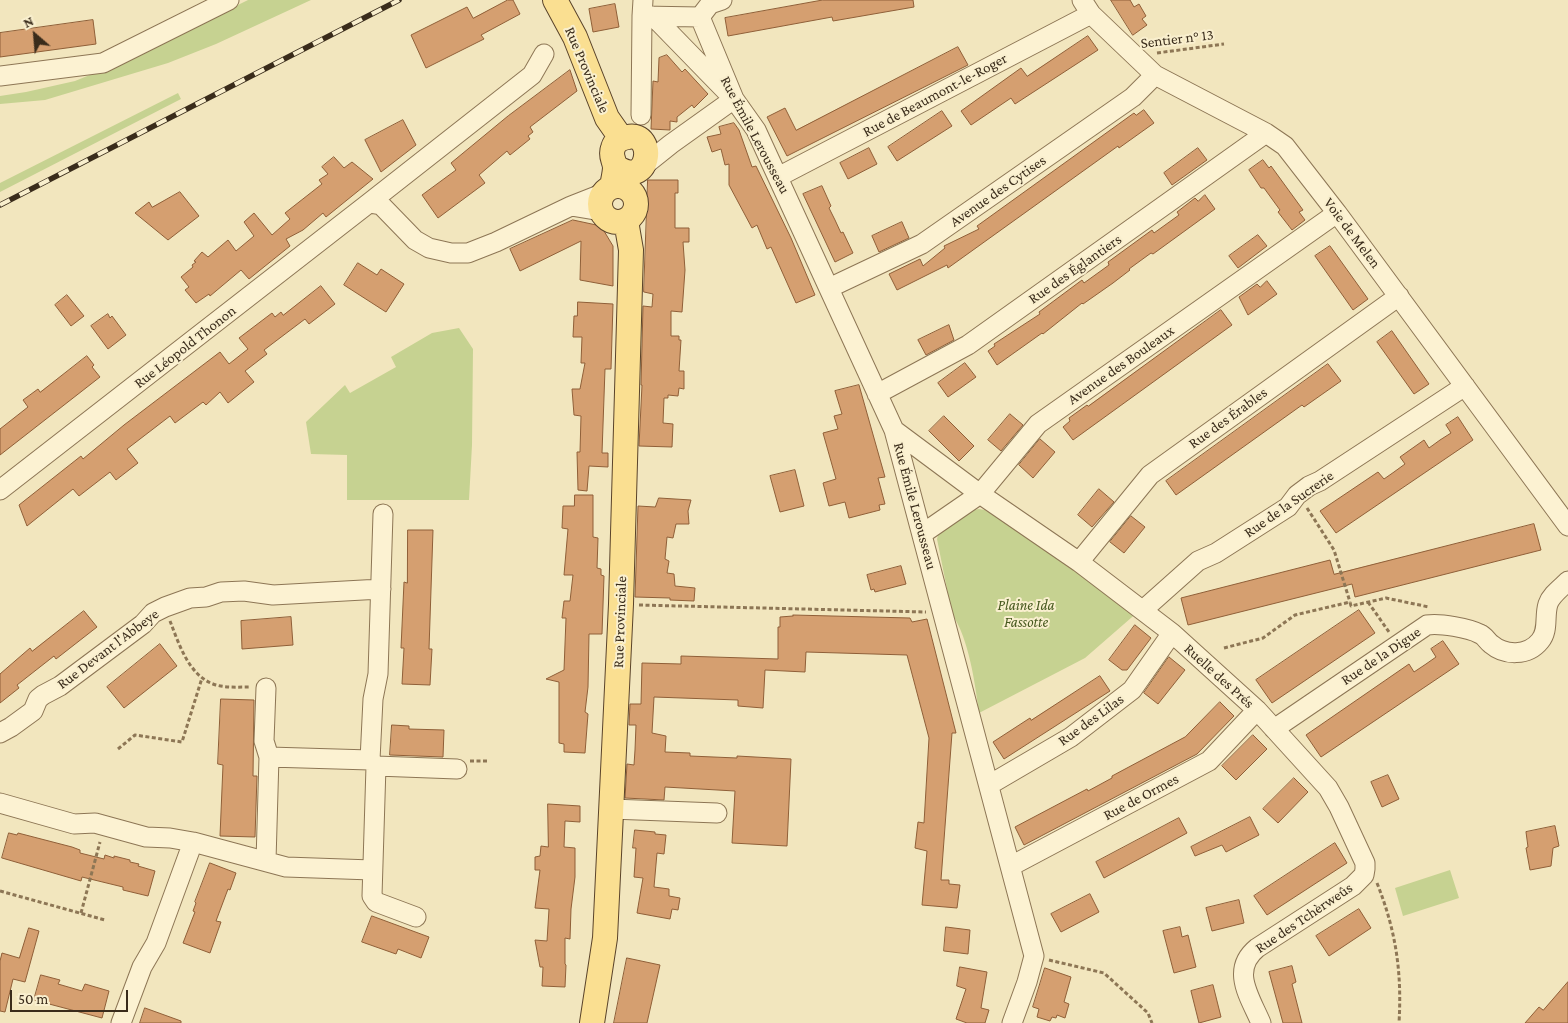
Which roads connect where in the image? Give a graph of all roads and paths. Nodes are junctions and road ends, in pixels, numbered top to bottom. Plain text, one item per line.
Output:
1 (229, 0) edge
2 (555, 0) edge
3 (722, 0) edge
4 (1087, 7) edge
5 (646, 11) edge
6 (700, 17) junction
7 (1224, 44) dead end
8 (544, 54) dead end
9 (1134, 56) junction
10 (1156, 75) junction
11 (0, 76) edge
12 (734, 99) junction
13 (641, 115) dead end
14 (1266, 133) junction
15 (631, 140) junction
16 (671, 144) junction
17 (778, 177) junction
18 (620, 184) junction
19 (369, 204) junction
20 (1337, 213) junction
21 (829, 288) junction
22 (1399, 296) junction
23 (1465, 386) junction
24 (878, 394) junction
25 (894, 430) junction
26 (0, 490) edge
27 (980, 494) junction
28 (1313, 501) dead end
29 (383, 514) dead end
30 (1568, 526) edge
31 (922, 534) junction
32 (1079, 562) junction
33 (1568, 581) edge
34 (381, 589) junction
35 (1350, 602) junction
36 (1368, 602) junction
37 (621, 604) junction
38 (165, 606) junction
39 (1432, 608) dead end
40 (1143, 610) junction
41 (943, 612) junction
42 (1172, 633) junction
43 (1397, 645) junction
44 (1224, 648) dead end
45 (202, 678) junction
46 (266, 688) joint
47 (1257, 710) junction
48 (1274, 729) junction
49 (0, 733) edge
50 (118, 749) dead end
51 (270, 756) junction
52 (373, 763) junction
53 (457, 769) dead end
54 (989, 785) junction
55 (0, 803) edge
56 (611, 809) junction
57 (717, 812) dead end
58 (105, 825) junction
59 (193, 842) junction
60 (266, 861) junction
61 (1011, 866) junction
62 (1365, 869) junction
63 (372, 870) junction
64 (0, 891) edge
65 (81, 913) junction
66 (416, 917) dead end
67 (105, 920) dead end
68 (1034, 956) junction
69 (121, 1023) edge
70 (592, 1023) edge
71 (1012, 1023) edge
72 (1152, 1023) edge
73 (1261, 1023) edge
74 (1399, 1023) edge

1 - 11 street
2 - 15 main road, Rue Provinciale
3 - 6 street
4 - 9 street, Voie de Melen
4 - 17 street, Rue de Beaumont-le-Roger
5 - 6 street
5 - 12 street
5 - 13 street
6 - 12 street, Rue Émile Lerousseau
7 - 9 path, Sentier n° 13
8 - 19 street, Rue Léopold Thonon
9 - 10 street, Voie de Melen
10 - 14 street, Voie de Melen
10 - 21 street, Avenue des Cytises
12 - 16 street
12 - 17 street, Rue Émile Lerousseau
14 - 20 street, Voie de Melen
14 - 24 street, Rue des Églantiers
15 - 16 street
15 - 18 main road, Rue Provinciale
15 - 18 main road, Rue Provinciale
16 - 18 street
17 - 21 street, Rue Émile Lerousseau
18 - 19 street
18 - 37 main road, Rue Provinciale
19 - 26 street, Rue Léopold Thonon
20 - 22 street, Voie de Melen
20 - 27 street, Avenue des Bouleaux
21 - 24 street, Rue Émile Lerousseau
22 - 23 street, Voie de Melen
22 - 32 street, Rue des Érables
23 - 30 street, Voie de Melen
23 - 40 street, Rue de la Sucrerie
24 - 25 street, Rue Émile Lerousseau
25 - 27 street, Ruelle des Prés
25 - 31 street, Rue Émile Lerousseau
27 - 31 street, Avenue des Bouleaux
27 - 32 street, Ruelle des Prés
28 - 35 path
29 - 34 street
31 - 41 street, Rue Émile Lerousseau
32 - 40 street, Ruelle des Prés
33 - 43 street, Rue de la Digue
34 - 38 street, Rue Devant l'Abbeye
34 - 52 street
35 - 36 path
35 - 44 path
36 - 39 path
36 - 43 path
37 - 41 path
37 - 56 main road, Rue Provinciale
38 - 45 path
38 - 49 street, Rue Devant l'Abbeye
40 - 42 street, Ruelle des Prés
41 - 54 street, Rue Émile Lerousseau
42 - 47 street, Ruelle des Prés
42 - 54 street, Rue des Lilas
43 - 48 street, Rue de la Digue
45 - 46 path
45 - 50 path
46 - 51 street
47 - 48 street, Ruelle des Prés
47 - 61 street, Rue de Ormes
48 - 62 street, Ruelle des Prés
51 - 52 street
51 - 60 street
52 - 53 street
52 - 63 street
54 - 61 street, Rue Émile Lerousseau
55 - 58 street
56 - 57 street
56 - 70 main road, Rue Provinciale
58 - 59 street
58 - 65 path
59 - 60 street
59 - 69 street
60 - 63 street
61 - 68 street, Rue Émile Lerousseau
62 - 73 street, Rue des Tchèrweûs
62 - 74 path
63 - 66 street
64 - 65 path
65 - 67 path
68 - 71 street, Rue Émile Lerousseau
68 - 72 path

